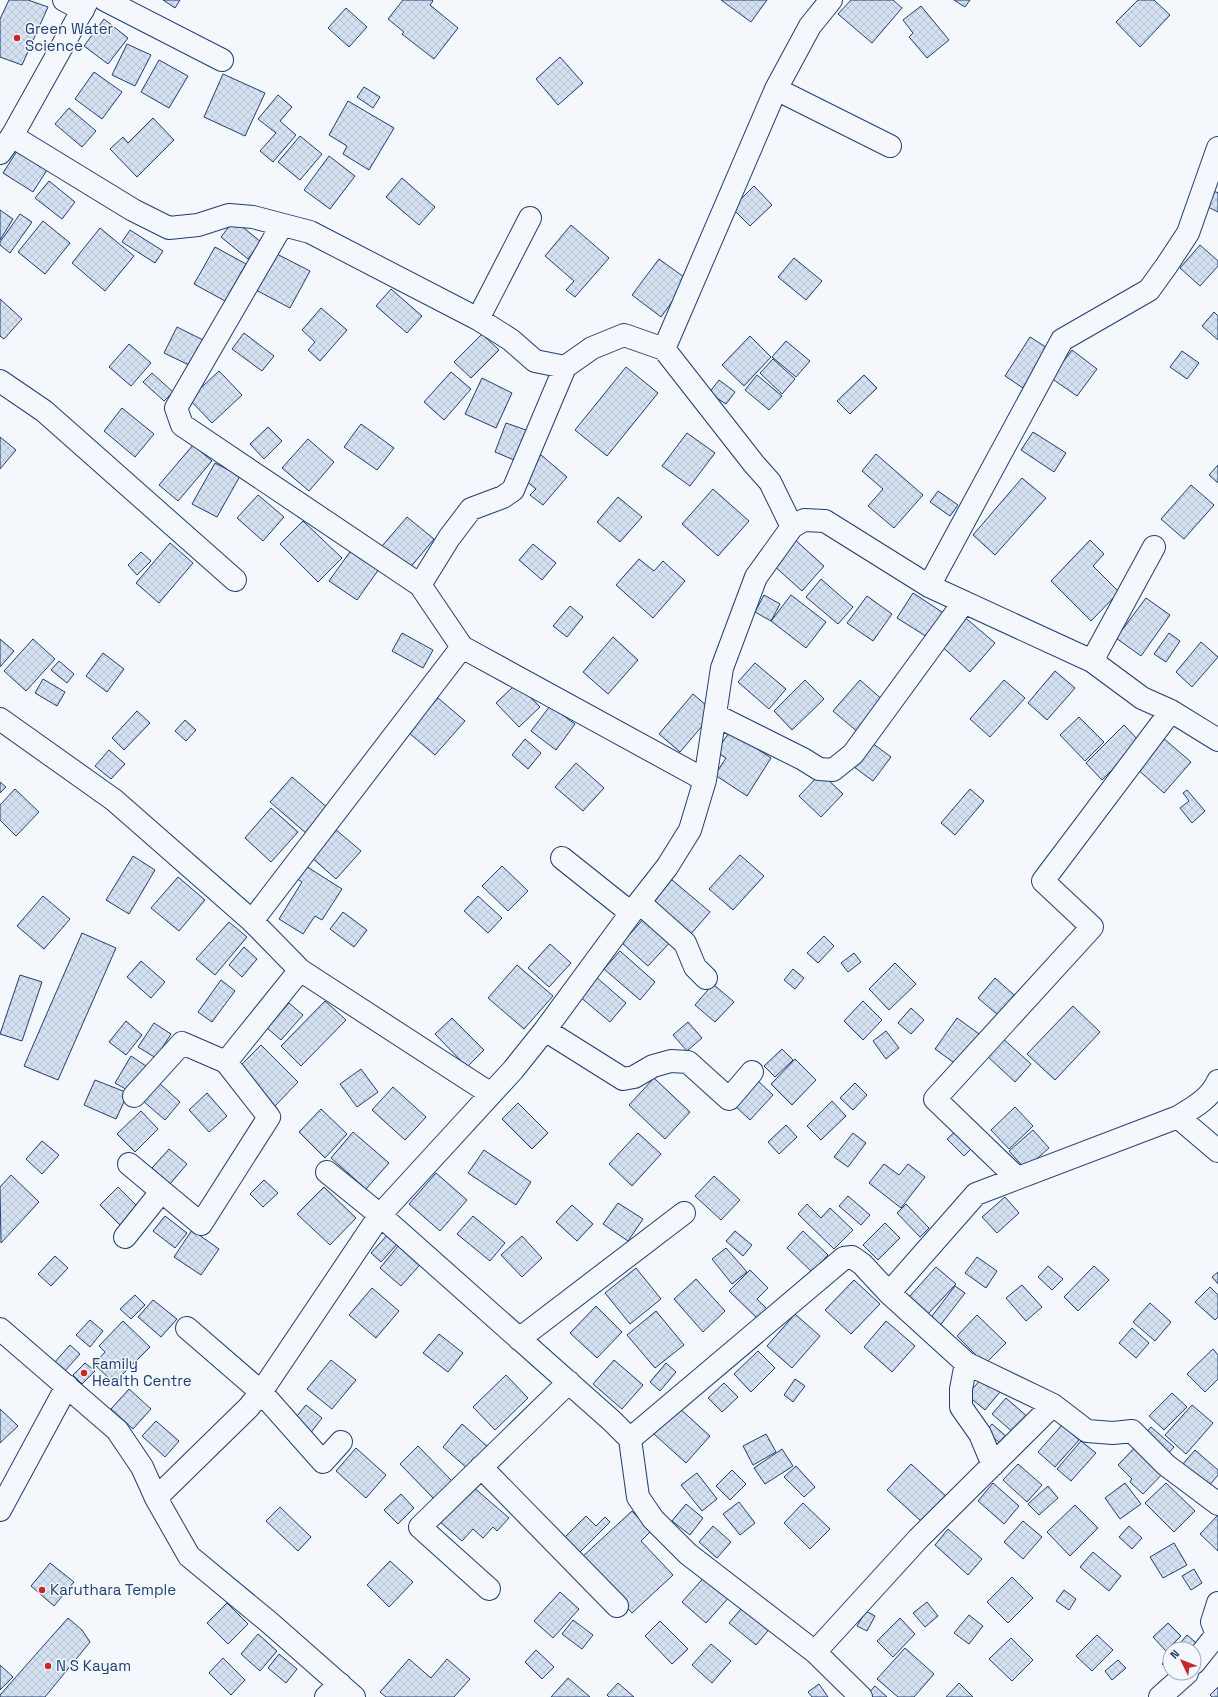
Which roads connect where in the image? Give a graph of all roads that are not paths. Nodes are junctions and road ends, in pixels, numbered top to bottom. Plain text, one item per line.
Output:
1 (64, 0) edge
2 (105, 0) edge
3 (831, 0) edge
4 (86, 5) edge
5 (222, 60) dead end
6 (776, 89) junction
7 (6, 145) edge
8 (890, 146) dead end
9 (1218, 148) edge
10 (530, 218) dead end
11 (282, 225) junction
12 (478, 319) junction
13 (664, 349) junction
14 (565, 367) junction
15 (0, 381) edge
16 (792, 527) junction
17 (1154, 547) dead end
18 (235, 580) dead end
19 (420, 585) junction
20 (928, 586) junction
21 (964, 602) junction
22 (462, 646) junction
23 (1092, 661) junction
24 (1171, 711) junction
25 (716, 715) junction
26 (0, 719) edge
27 (1218, 740) edge
28 (705, 780) junction
29 (562, 858) dead end
30 (635, 908) junction
31 (252, 921) junction
32 (300, 970) junction
33 (706, 978) dead end
34 (545, 1030) junction
35 (226, 1062) junction
36 (752, 1072) dead end
37 (1218, 1081) edge
38 (491, 1094) junction
39 (134, 1096) dead end
40 (1178, 1117) junction
41 (1218, 1150) edge
42 (129, 1164) dead end
43 (327, 1172) dead end
44 (1017, 1178) junction
45 (161, 1192) junction
46 (684, 1213) dead end
47 (380, 1215) junction
48 (125, 1237) dead end
49 (889, 1293) junction
50 (187, 1328) dead end
51 (0, 1329) edge
52 (520, 1339) junction
53 (966, 1363) junction
54 (569, 1382) junction
55 (67, 1386) junction
56 (261, 1392) junction
57 (1053, 1405) junction
58 (630, 1439) junction
59 (341, 1442) dead end
60 (993, 1465) junction
61 (481, 1467) junction
62 (156, 1498) junction
63 (1218, 1504) edge
64 (0, 1510) edge
65 (489, 1589) dead end
66 (1218, 1603) edge
67 (617, 1606) dead end
68 (815, 1652) junction
69 (1202, 1653) edge
70 (1178, 1681) edge
71 (340, 1693) edge
72 (861, 1697) edge
73 (1160, 1697) edge

1 - 4 street
2 - 5 street
3 - 6 street
4 - 7 street
6 - 8 street
6 - 13 street
7 - 11 street
9 - 20 street
10 - 12 street
11 - 12 street
11 - 19 street
12 - 14 street
13 - 14 street
13 - 16 street
14 - 19 street
15 - 18 street
16 - 20 street
16 - 25 street
17 - 23 street
19 - 22 street
20 - 21 street
21 - 23 street
21 - 25 street
22 - 28 street
22 - 31 street
23 - 24 street
24 - 27 street
24 - 44 street
25 - 28 street
26 - 31 street
28 - 30 street
29 - 30 street
30 - 33 street
30 - 34 street
31 - 32 street
32 - 35 street
32 - 38 street
34 - 36 street
34 - 38 street
35 - 39 street
35 - 45 street
37 - 40 street
38 - 47 street
40 - 41 street
40 - 44 street
42 - 45 street
43 - 47 street
44 - 49 street
45 - 48 street
46 - 52 street
47 - 52 street
47 - 56 street
49 - 53 street
49 - 58 street
50 - 56 street
51 - 55 street
52 - 54 street
53 - 57 street
53 - 60 street
54 - 58 street
54 - 61 street
55 - 62 street
55 - 64 street
56 - 59 street
56 - 62 street
57 - 60 street
57 - 63 street
58 - 68 street
60 - 68 street
61 - 65 street
61 - 67 street
62 - 71 street
66 - 69 street
68 - 72 street
70 - 73 street

